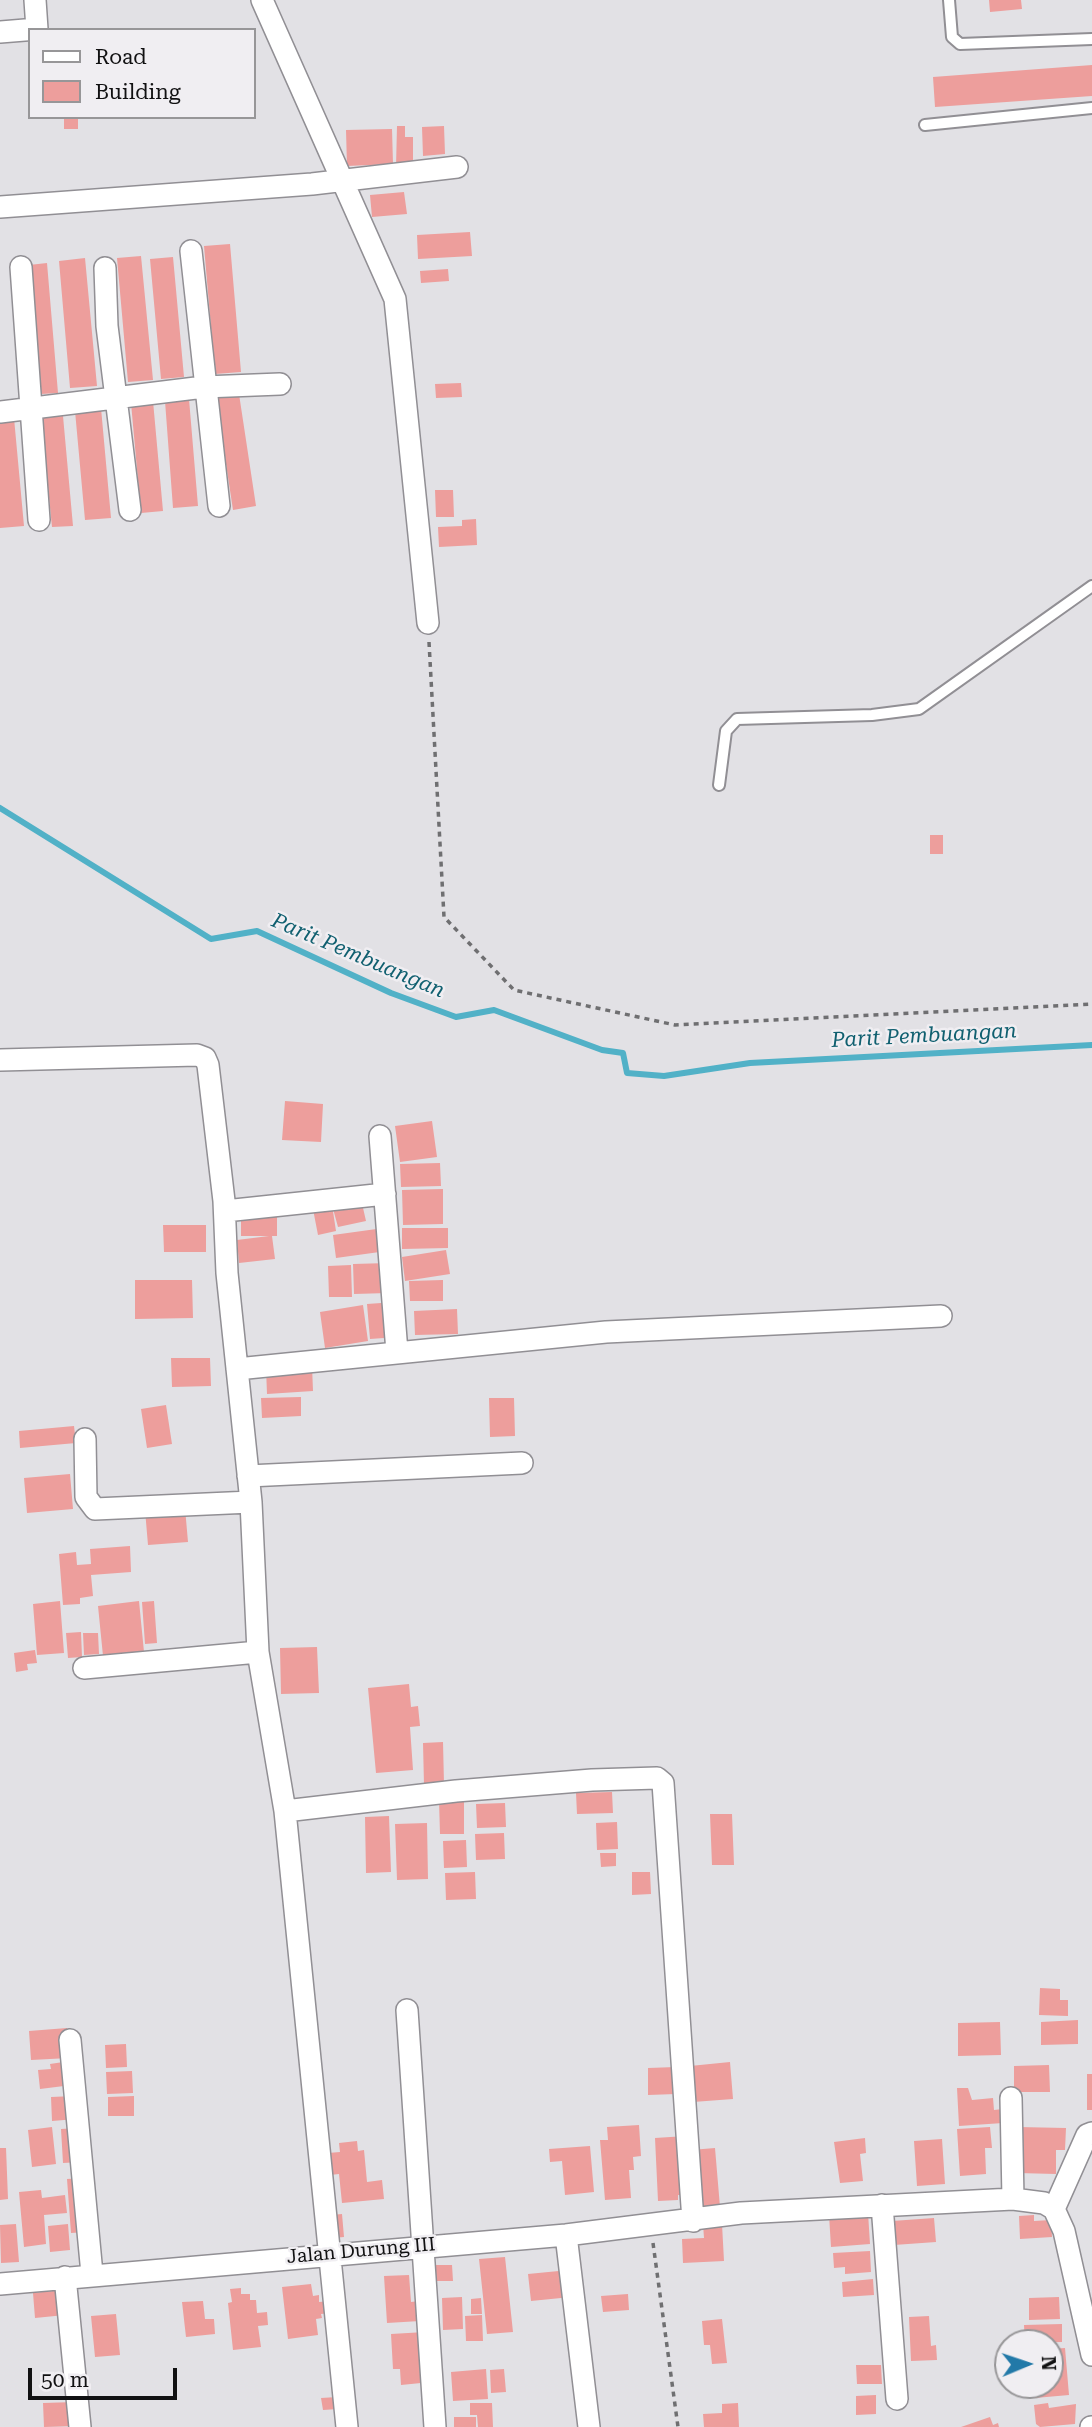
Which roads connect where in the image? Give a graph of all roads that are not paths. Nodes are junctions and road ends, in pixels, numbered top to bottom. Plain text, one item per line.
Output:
1 (35, 0) edge
2 (262, 0) edge
3 (948, 0) edge
4 (37, 28) edge
5 (28, 30) edge
6 (0, 32) edge
7 (1092, 39) edge
8 (1092, 108) edge
9 (925, 125) dead end
10 (457, 167) dead end
11 (343, 180) junction
12 (0, 207) edge
13 (191, 251) dead end
14 (22, 267) dead end
15 (105, 268) dead end
16 (280, 384) dead end
17 (204, 387) junction
18 (115, 398) junction
19 (29, 408) junction
20 (0, 412) edge
21 (219, 506) dead end
22 (130, 510) dead end
23 (39, 520) dead end
24 (1092, 586) edge
25 (428, 622) road end
26 (719, 785) dead end
27 (0, 1059) edge
28 (380, 1136) dead end
29 (385, 1194) junction
30 (225, 1211) junction
31 (941, 1316) dead end
32 (397, 1352) junction
33 (237, 1369) junction
34 (85, 1439) dead end
35 (522, 1463) dead end
36 (248, 1476) junction
37 (251, 1502) junction
38 (258, 1652) junction
39 (83, 1668) dead end
40 (285, 1811) junction
41 (407, 2010) dead end
42 (70, 2040) dead end
43 (1011, 2098) dead end
44 (1092, 2133) edge
45 (1013, 2199) junction
46 (882, 2205) junction
47 (1054, 2209) junction
48 (693, 2221) junction
49 (566, 2235) junction
50 (424, 2245) junction
51 (330, 2254) junction
52 (92, 2274) junction
53 (65, 2277) junction
54 (0, 2284) edge
55 (1092, 2355) edge
56 (897, 2399) dead end
57 (80, 2427) edge
58 (347, 2427) edge
59 (435, 2427) edge
60 (589, 2427) edge

1 - 4 street
2 - 11 street
3 - 7 lane
5 - 6 street
8 - 9 lane
10 - 11 street
11 - 12 street
11 - 25 street
13 - 17 street
14 - 19 street
15 - 18 street
16 - 17 street
17 - 18 street
17 - 21 street
18 - 19 street
18 - 22 street
19 - 20 street
19 - 23 street
24 - 26 lane
27 - 30 street
28 - 29 street
29 - 30 street
29 - 32 street
30 - 33 street
31 - 32 street
32 - 33 street
33 - 36 street
34 - 37 street
35 - 36 street
36 - 37 street
37 - 38 street
38 - 39 street
38 - 40 street
40 - 48 street
40 - 51 street
41 - 50 street
42 - 52 street
43 - 45 street
44 - 47 street
45 - 46 street, Jalan Durung III
45 - 47 street, Jalan Durung III
46 - 48 street, Jalan Durung III
46 - 56 street
47 - 55 street
48 - 49 street, Jalan Durung III
49 - 50 street, Jalan Durung III
49 - 60 street
50 - 51 street, Jalan Durung III
50 - 59 street
51 - 52 street, Jalan Durung III
51 - 58 street
52 - 53 street, Jalan Durung III
53 - 54 street, Jalan Durung III
53 - 57 street

